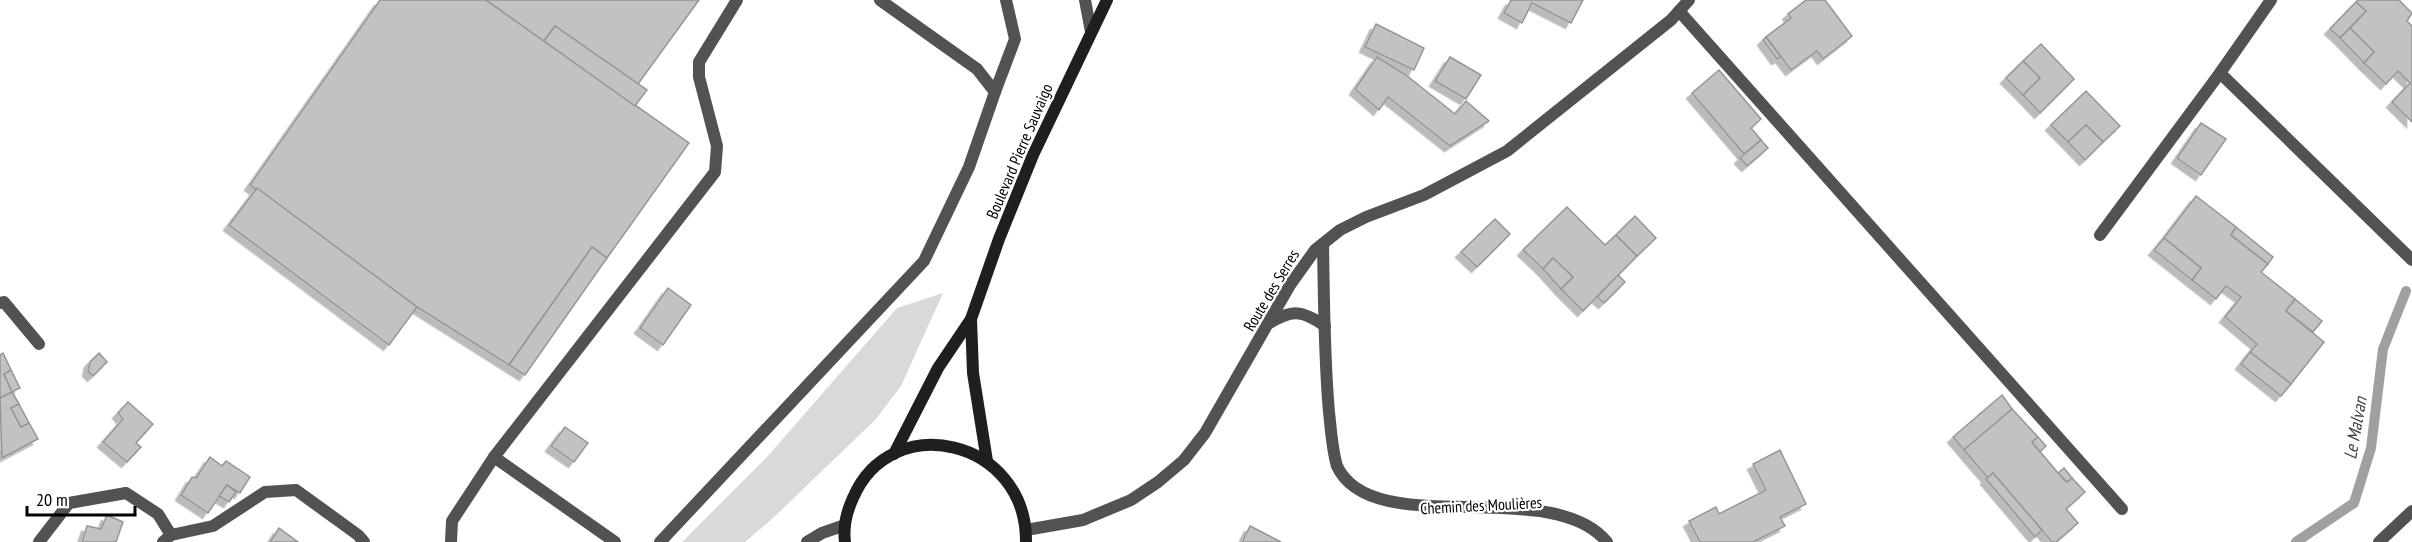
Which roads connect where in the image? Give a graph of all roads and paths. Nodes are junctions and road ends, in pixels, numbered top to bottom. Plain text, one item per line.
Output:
1 (736, 0) edge
2 (880, 0) edge
3 (1006, 0) edge
4 (1085, 0) edge
5 (1107, 0) edge
6 (1689, 0) edge
7 (2271, 0) edge
8 (1678, 11) junction
9 (1091, 32) junction
10 (2220, 73) junction
11 (995, 92) junction
12 (2100, 235) dead end
13 (1323, 244) junction
14 (2412, 260) edge
15 (0, 303) edge
16 (971, 319) junction
17 (1267, 325) junction
18 (1324, 327) junction
19 (39, 344) dead end
20 (894, 454) junction
21 (494, 457) junction
22 (987, 461) junction
23 (1358, 503) dead end
24 (2122, 509) dead end
25 (2410, 516) edge
26 (1513, 521) dead end
27 (845, 525) junction
28 (1026, 536) edge
29 (167, 538) edge
30 (39, 542) edge
31 (364, 542) edge
32 (451, 542) edge
33 (615, 542) edge
34 (660, 542) edge
35 (807, 542) edge
36 (845, 542) edge
37 (1608, 542) edge
38 (2379, 542) edge

1 - 21 street
2 - 11 street
3 - 11 street
4 - 9 street
5 - 9 main road, Boulevard Pierre Sauvaigo
6 - 8 street, Route des Serres
7 - 10 street
8 - 13 street, Route des Serres
8 - 24 street
9 - 16 main road, Boulevard Pierre Sauvaigo
10 - 12 street
10 - 14 street
11 - 34 street
13 - 17 street, Route des Serres
13 - 18 street
15 - 19 street
16 - 20 main road, Boulevard Pierre Sauvaigo
16 - 22 main road, Boulevard Pierre Sauvaigo
17 - 18 street
17 - 28 street, Route des Serres
18 - 23 street
20 - 22 main road
20 - 27 main road
21 - 32 street
21 - 33 street
22 - 28 main road
25 - 38 street
26 - 37 street, Chemin des Moulières
27 - 35 street
27 - 36 main road
29 - 30 street
29 - 31 street

